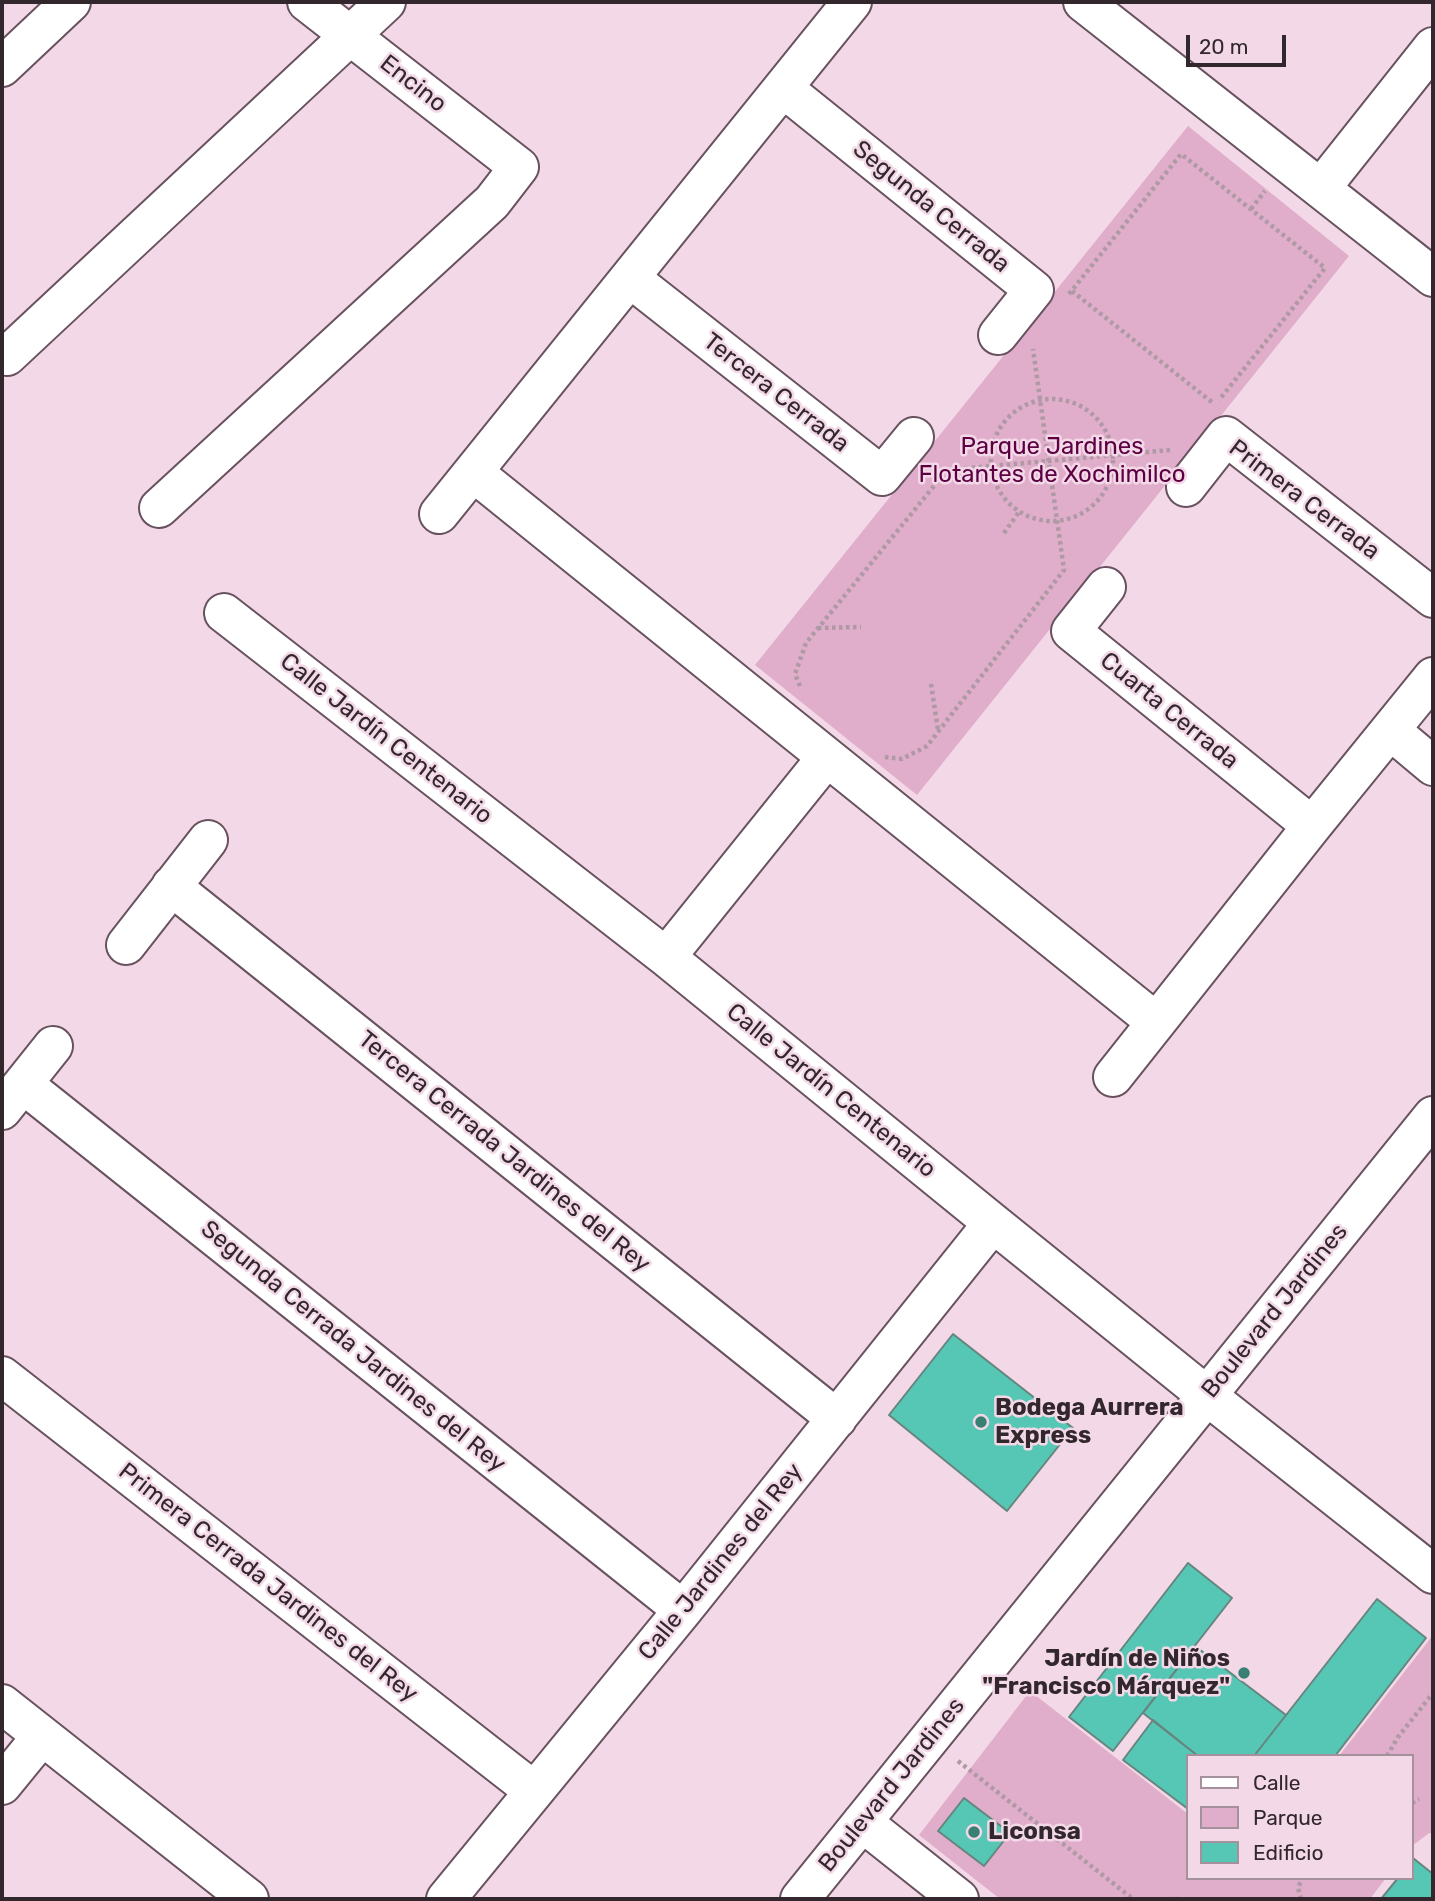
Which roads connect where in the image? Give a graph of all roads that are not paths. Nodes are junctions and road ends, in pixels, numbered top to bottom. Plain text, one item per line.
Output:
1 (71, 2) edge
2 (307, 2) edge
3 (386, 2) edge
4 (852, 2) edge
5 (1083, 2) edge
6 (350, 36) junction
7 (1433, 47) edge
8 (2, 67) edge
9 (783, 88) junction
10 (1321, 188) junction
11 (1433, 277) edge
12 (629, 278) junction
13 (1015, 339) road end
14 (7, 356) dead end
15 (915, 437) dead end
16 (473, 472) junction
17 (1186, 488) dead end
18 (159, 508) dead end
19 (439, 514) dead end
20 (1106, 587) dead end
21 (1433, 598) edge
22 (224, 613) dead end
23 (1433, 677) edge
24 (1390, 730) junction
25 (827, 757) junction
26 (1433, 766) edge
27 (1312, 826) junction
28 (208, 840) dead end
29 (171, 886) junction
30 (126, 945) dead end
31 (666, 957) junction
32 (1156, 1022) junction
33 (53, 1046) dead end
34 (1113, 1077) dead end
35 (12, 1097) edge
36 (1433, 1116) edge
37 (993, 1223) junction
38 (2, 1376) edge
39 (1206, 1395) junction
40 (836, 1419) junction
41 (1433, 1574) edge
42 (683, 1610) junction
43 (2, 1704) edge
44 (41, 1736) junction
45 (2, 1785) edge
46 (534, 1791) junction
47 (862, 1822) junction
48 (250, 1899) edge
49 (446, 1899) edge
50 (800, 1899) edge
51 (959, 1899) edge

1 - 8 street
2 - 6 street, Encino
3 - 6 street
4 - 9 street
5 - 10 street
6 - 14 street
6 - 18 street, Encino
7 - 10 street
9 - 12 street
9 - 13 street, Segunda Cerrada
10 - 11 street
12 - 15 street, Tercera Cerrada
12 - 16 street
16 - 19 street
16 - 25 street
17 - 21 street, Primera Cerrada
20 - 27 street, Cuarta Cerrada
22 - 31 street, Calle Jardín Centenario
23 - 24 street
24 - 26 street
24 - 27 street
25 - 31 street
25 - 32 street
27 - 32 street
28 - 29 street
29 - 30 street
29 - 40 street, Tercera Cerrada Jardines del Rey
31 - 37 street, Calle Jardín Centenario
32 - 34 street
33 - 35 street, Segunda Cerrada Jardines del Rey
35 - 42 street, Segunda Cerrada Jardines del Rey
36 - 39 street, Boulevard Jardines
37 - 39 street, Calle Jardín Centenario
37 - 40 street, Calle Jardines del Rey
38 - 46 street, Primera Cerrada Jardines del Rey
39 - 41 street, Calle Jardín Centenario
39 - 47 street, Boulevard Jardines
40 - 42 street, Calle Jardines del Rey
42 - 46 street, Calle Jardines del Rey
43 - 44 street
44 - 45 street
44 - 48 street
46 - 49 street, Calle Jardines del Rey
47 - 50 street, Boulevard Jardines
47 - 51 street

